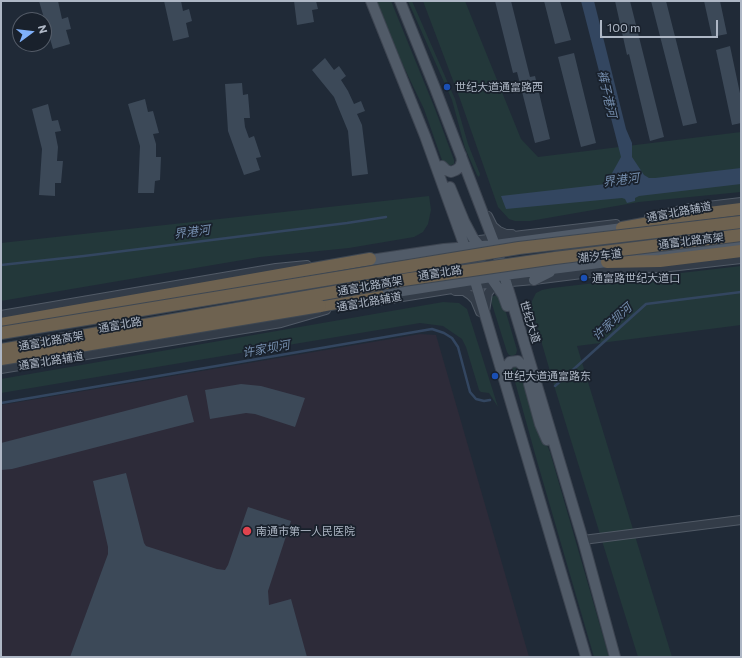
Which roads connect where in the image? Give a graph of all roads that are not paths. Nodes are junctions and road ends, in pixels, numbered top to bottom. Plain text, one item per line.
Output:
1 (371, 1) edge
2 (400, 1) edge
3 (396, 63) junction
4 (454, 136) junction
5 (460, 153) junction
6 (442, 166) junction
7 (741, 202) edge
8 (741, 209) edge
9 (741, 215) edge
10 (741, 222) edge
11 (591, 227) junction
12 (622, 228) junction
13 (516, 234) junction
14 (741, 235) edge
15 (741, 238) edge
16 (494, 242) junction
17 (741, 242) edge
18 (477, 244) junction
19 (443, 247) junction
20 (466, 249) junction
21 (414, 251) junction
22 (741, 251) edge
23 (741, 258) edge
24 (370, 259) junction
25 (606, 262) junction
26 (501, 263) junction
27 (526, 272) junction
28 (564, 272) junction
29 (505, 279) junction
30 (493, 281) junction
31 (476, 282) junction
32 (455, 291) junction
33 (378, 295) junction
34 (404, 296) junction
35 (323, 308) junction
36 (485, 312) junction
37 (1, 315) edge
38 (1, 326) edge
39 (1, 332) edge
40 (1, 350) edge
41 (1, 359) edge
42 (1, 369) edge
43 (525, 370) junction
44 (502, 372) junction
45 (567, 487) junction
46 (741, 520) edge
47 (582, 540) junction
48 (586, 657) edge
49 (615, 657) edge

1 - 3 main road
2 - 4 main road, 世纪大道
3 - 6 main road
3 - 20 main road
4 - 5 main road, 世纪大道
4 - 13 street
5 - 6 main road
5 - 16 main road, 世纪大道
6 - 18 main road
7 - 11 street, 通富北路辅道
8 - 12 highway
9 - 12 main road, 通富北路
10 - 39 highway, 通富北路高架, bridge
11 - 12 street
11 - 13 street
11 - 16 street, 通富北路辅道
12 - 16 main road, 通富北路
13 - 16 street
14 - 40 highway, 通富北路高架, bridge
15 - 27 street, 潮汐车道
16 - 18 main road, 通富北路
16 - 26 main road, 世纪大道
17 - 25 main road, 通富北路
18 - 20 main road, 通富北路
18 - 26 main road
19 - 20 main road, 通富北路
19 - 21 main road, 通富北路
19 - 21 main road
20 - 30 main road
20 - 31 main road
21 - 24 main road, 通富北路
21 - 37 street
22 - 25 highway
23 - 28 street
24 - 38 highway
24 - 38 main road, 通富北路
25 - 28 main road, 通富北路
26 - 27 main road
26 - 29 main road, 世纪大道
27 - 28 main road, 通富北路
27 - 28 main road
27 - 29 main road, 通富北路
27 - 29 street, 潮汐车道
29 - 30 main road, 通富北路
29 - 45 main road, 世纪大道
30 - 31 main road, 通富北路
30 - 36 street
30 - 43 main road
31 - 32 street
31 - 33 main road, 通富北路
31 - 34 street, 通富北路辅道
31 - 36 main road
32 - 34 street
32 - 44 street
33 - 34 street
33 - 35 highway
33 - 41 main road, 通富北路
34 - 35 street, 通富北路辅道
35 - 41 highway, bridge
35 - 42 street, 通富北路辅道
36 - 44 main road
43 - 44 main road
43 - 45 main road
44 - 48 main road
45 - 47 main road, 世纪大道
46 - 47 street
47 - 49 main road, 世纪大道

